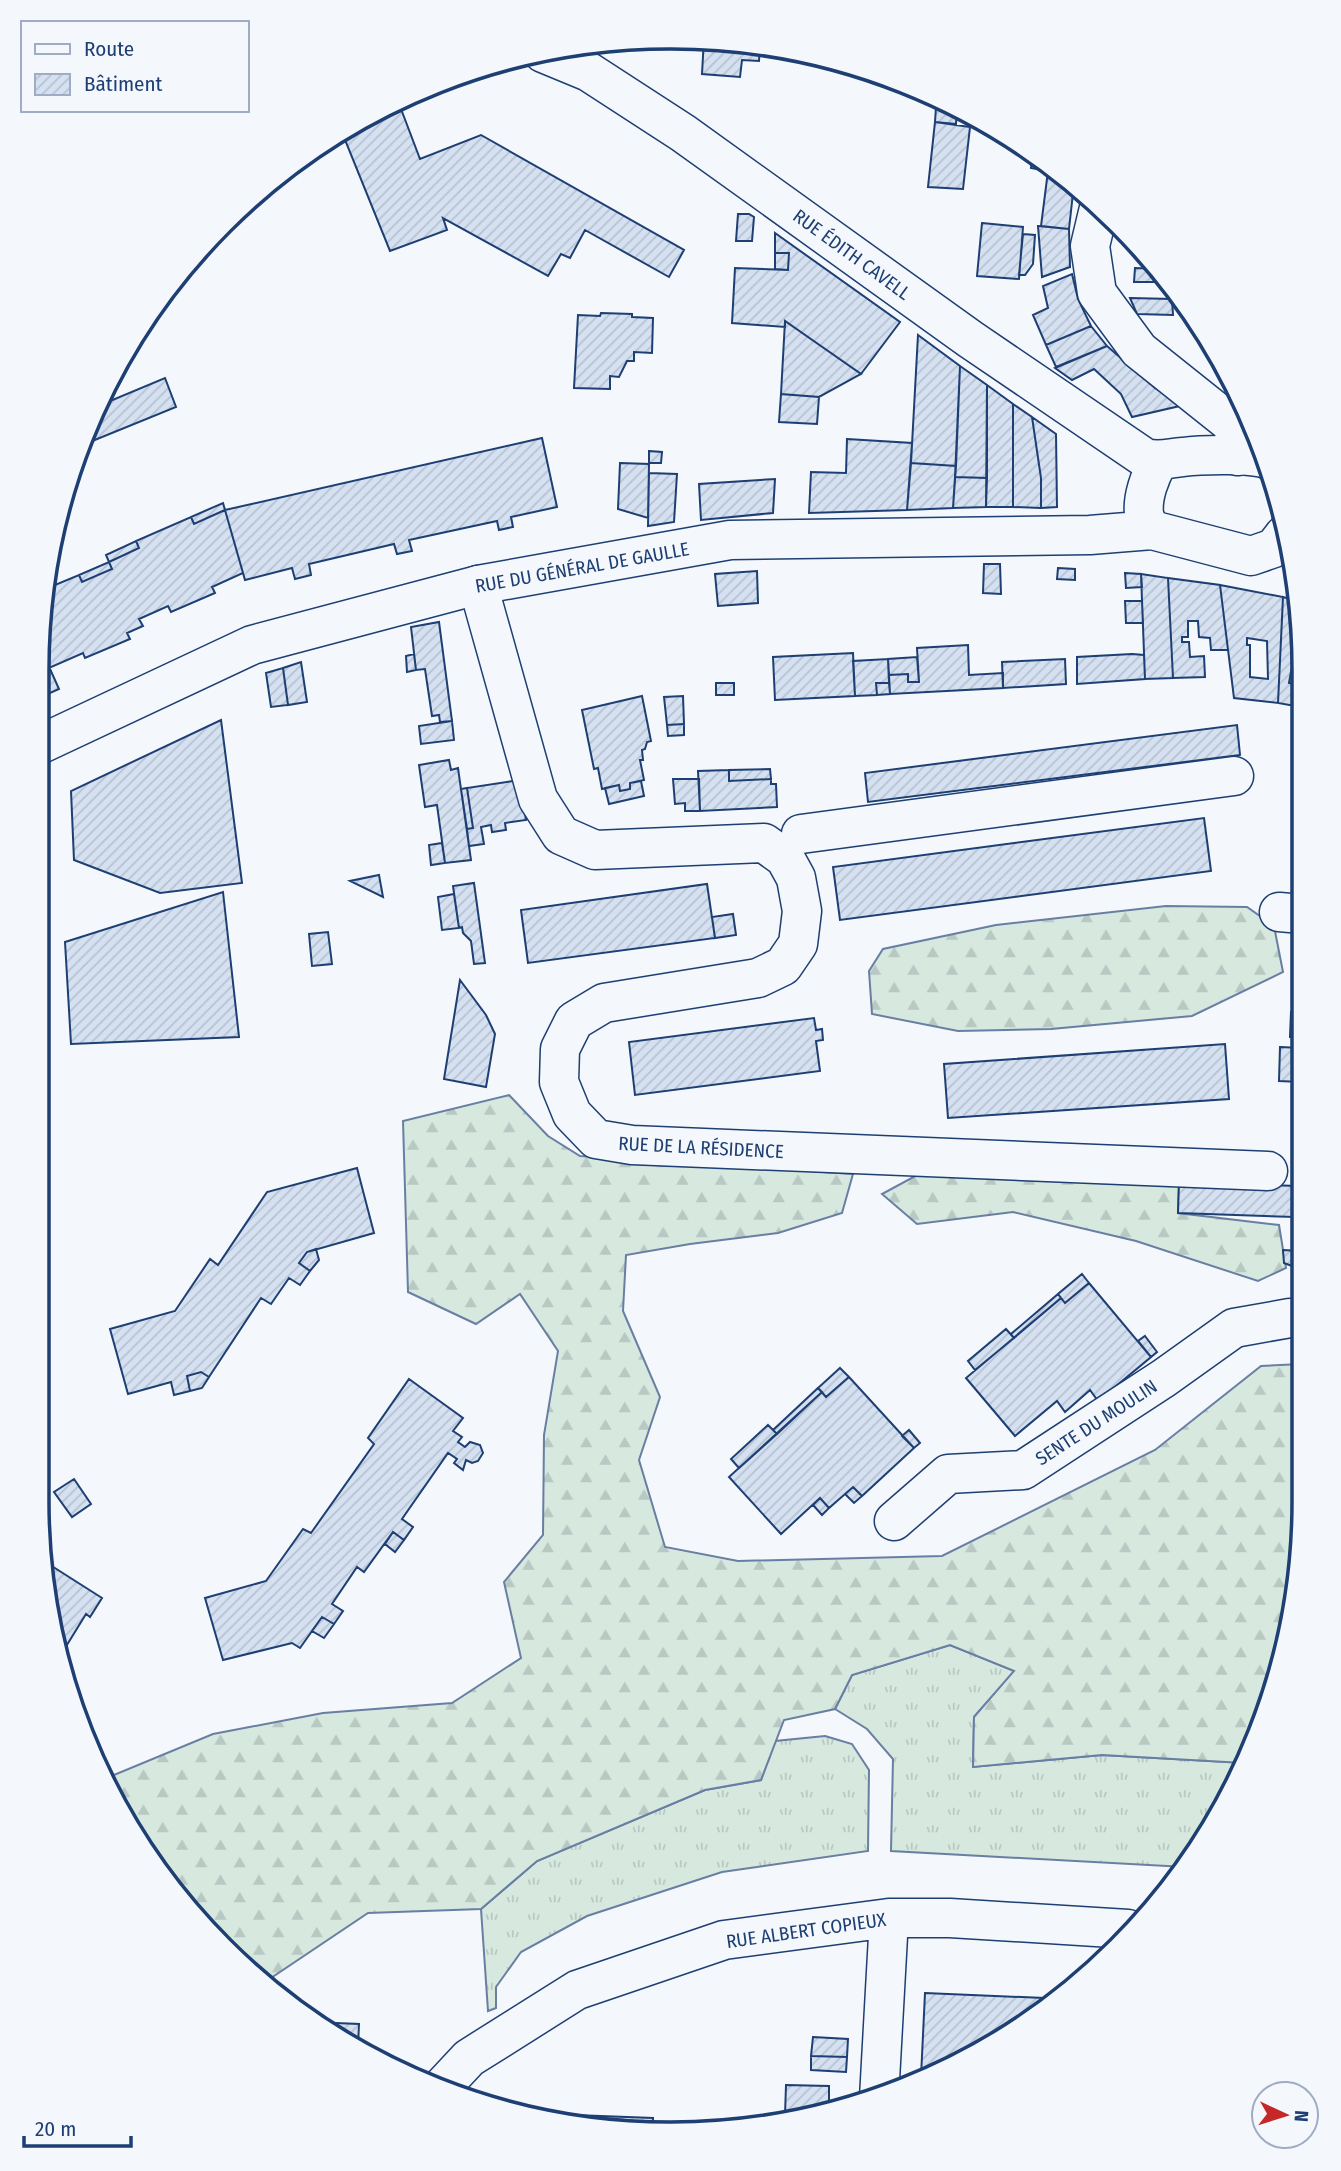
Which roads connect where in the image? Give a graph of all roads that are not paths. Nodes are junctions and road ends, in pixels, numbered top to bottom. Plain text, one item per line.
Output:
1 (559, 59) edge
2 (1097, 218) edge
3 (1253, 458) edge
4 (1158, 462) junction
5 (1152, 530) junction
6 (1279, 543) edge
7 (478, 585) junction
8 (49, 740) edge
9 (1234, 776) dead end
10 (801, 834) dead end
11 (1268, 1171) dead end
12 (1292, 1318) edge
13 (894, 1521) dead end
14 (889, 1918) junction
15 (1122, 1928) edge
16 (448, 2081) edge
17 (880, 2085) edge

1 - 4 main road, RUE ÉDITH CAVELL
2 - 3 main road
3 - 4 main road
4 - 5 main road
5 - 6 main road
5 - 7 main road, RUE DU GÉNÉRAL DE GAULLE
7 - 8 main road, RUE DU GÉNÉRAL DE GAULLE
7 - 11 main road, RUE DE LA RÉSIDENCE
9 - 10 main road
12 - 13 main road, SENTE DU MOULIN
14 - 15 main road, RUE ALBERT COPIEUX
14 - 16 main road, RUE ALBERT COPIEUX
14 - 17 main road

